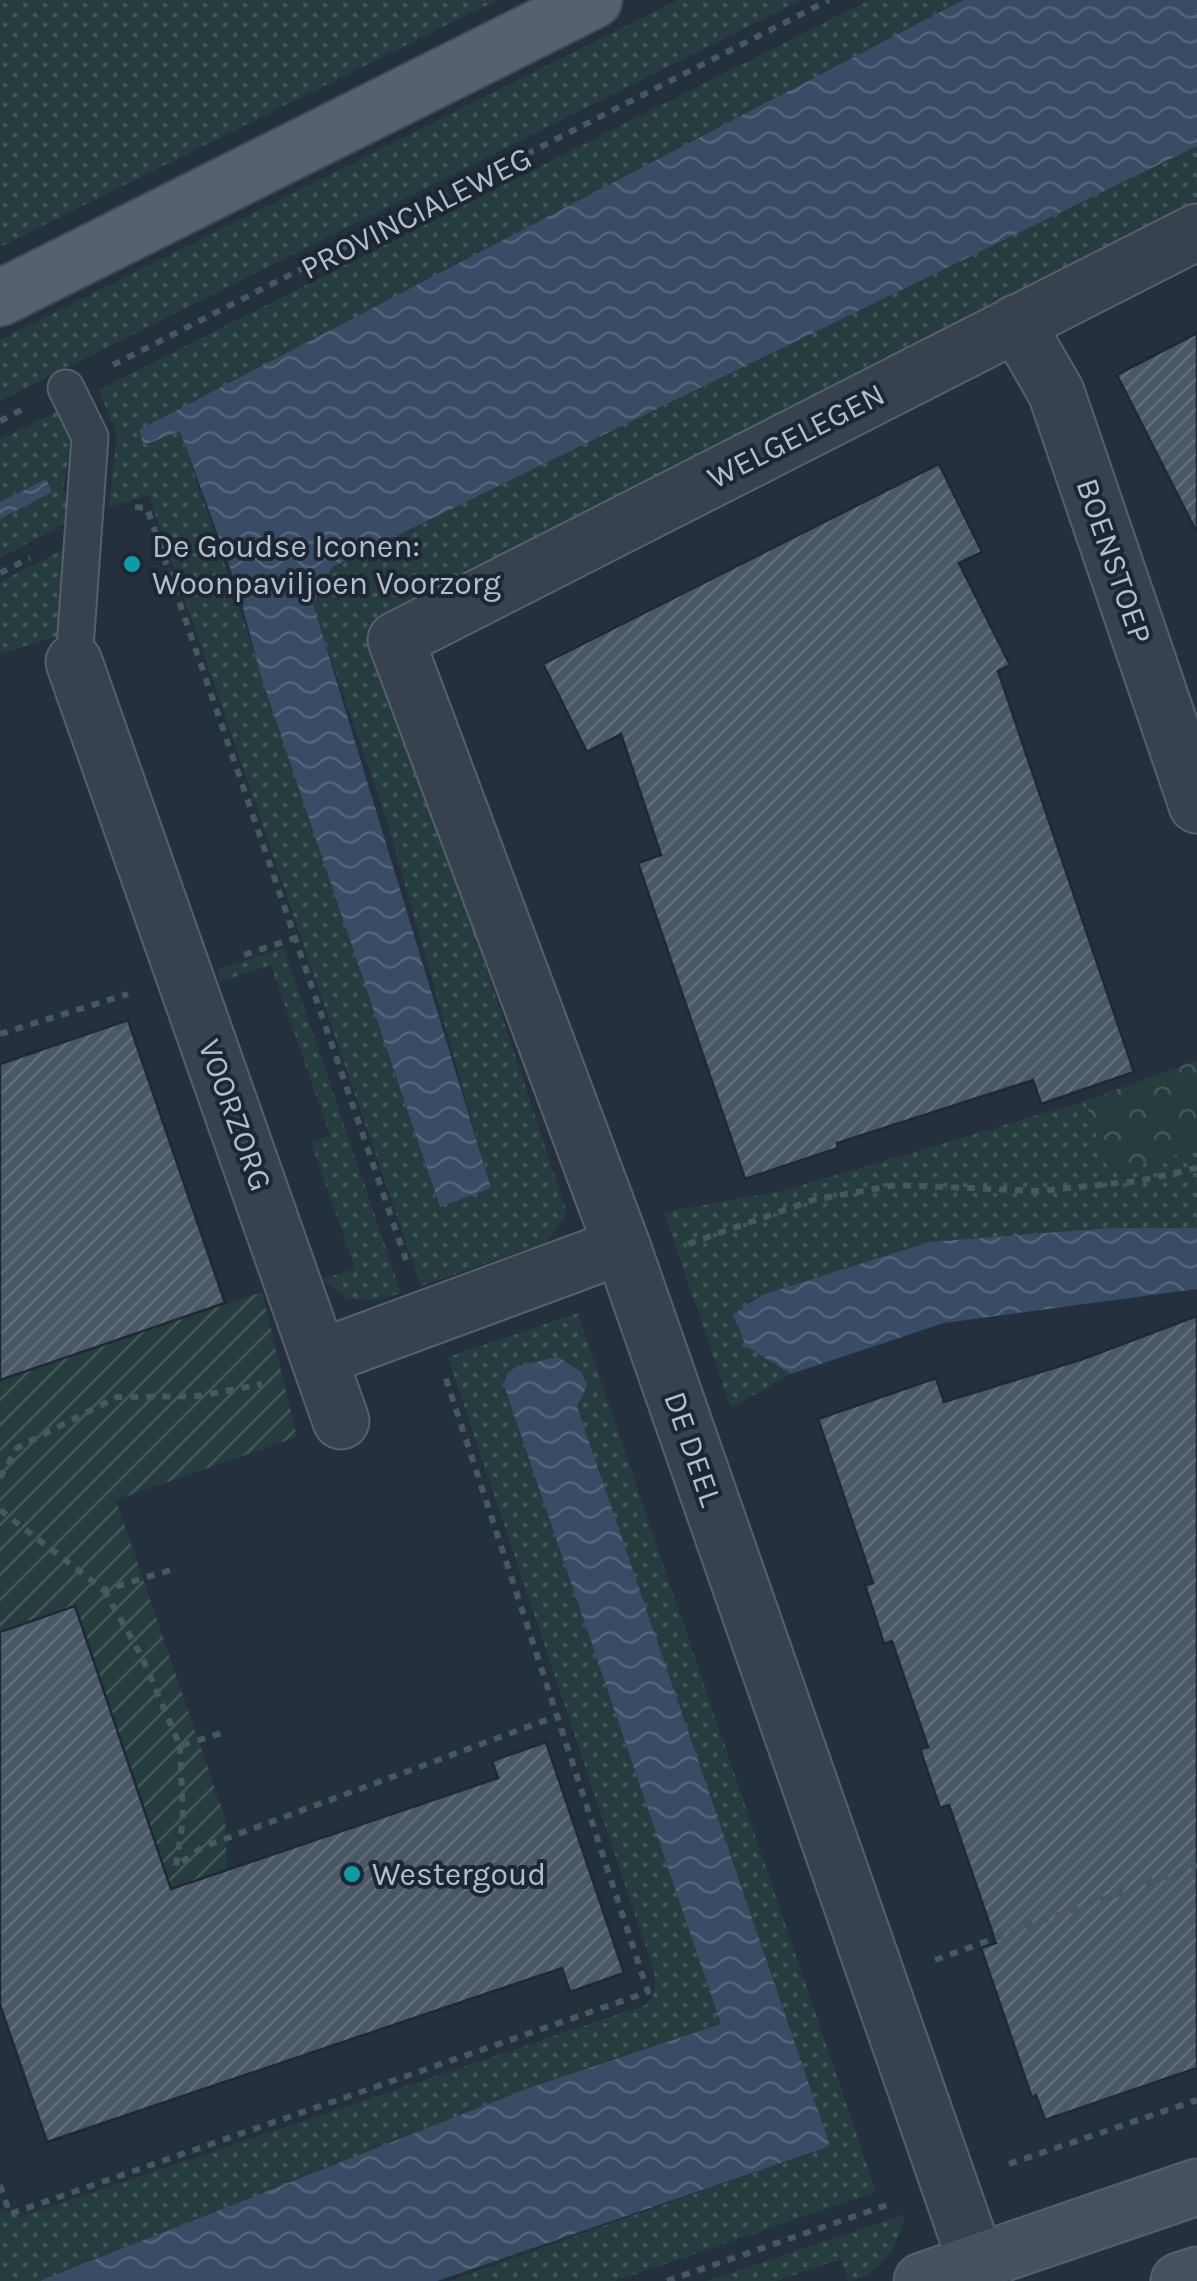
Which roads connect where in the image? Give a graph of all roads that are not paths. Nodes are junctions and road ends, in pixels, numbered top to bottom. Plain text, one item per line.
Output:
1 (594, 0) edge
2 (1197, 232) edge
3 (0, 298) edge
4 (1016, 324) junction
5 (66, 388) road end
6 (396, 640) joint
7 (77, 698) joint
8 (1197, 805) edge
9 (622, 1246) junction
10 (322, 1357) junction
11 (340, 1421) dead end
12 (1197, 2187) edge
13 (980, 2272) edge
14 (1197, 2275) edge
15 (922, 2281) edge
16 (1179, 2281) edge

1 - 3 main road
2 - 4 street, WELGELEGEN
4 - 6 street, WELGELEGEN
4 - 8 street, BOENSTOEP
5 - 7 lane
6 - 9 street, DE DEEL
7 - 10 street, VOORZORG
9 - 10 street
9 - 13 street, DE DEEL
10 - 11 street, VOORZORG
12 - 13 street
13 - 15 street
14 - 16 street

